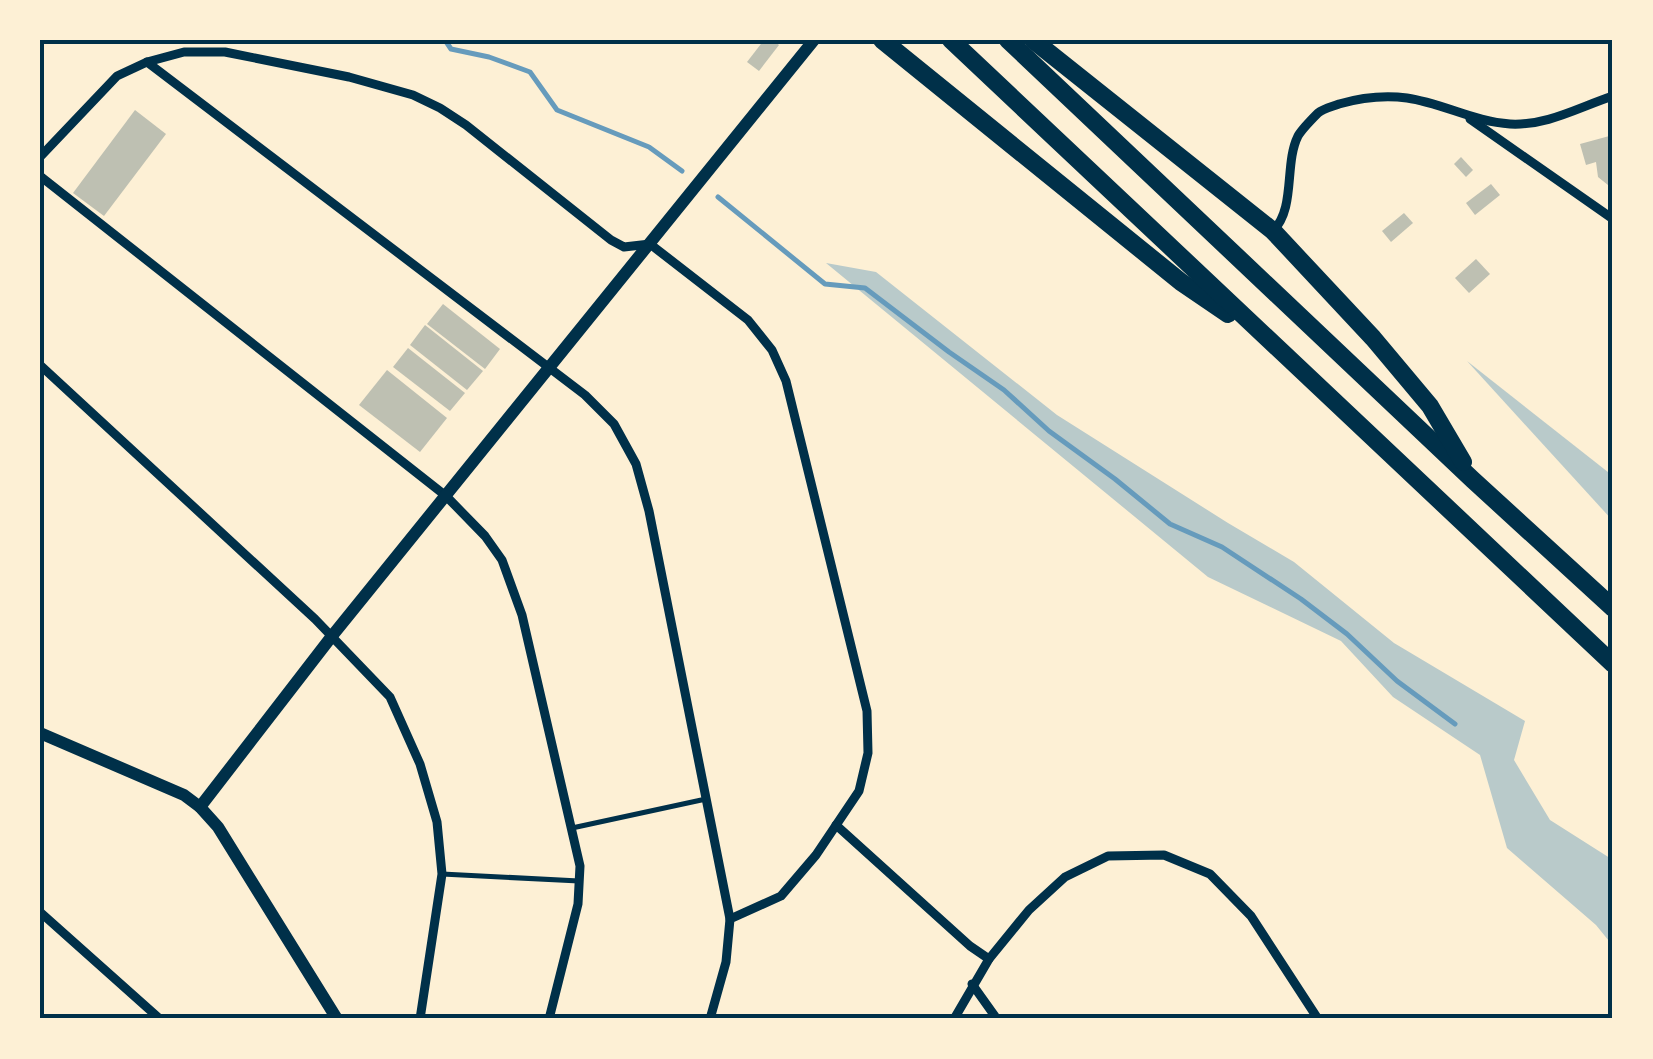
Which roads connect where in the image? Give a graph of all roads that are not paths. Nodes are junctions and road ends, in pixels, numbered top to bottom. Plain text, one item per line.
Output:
1 (814, 40) edge
2 (882, 40) edge
3 (950, 40) edge
4 (1008, 40) edge
5 (1033, 40) edge
6 (147, 62) junction
7 (1613, 96) edge
8 (1464, 114) junction
9 (40, 157) edge
10 (40, 176) edge
11 (1613, 220) edge
12 (1273, 231) junction
13 (650, 244) junction
14 (1278, 349) junction
15 (40, 365) edge
16 (549, 368) junction
17 (1474, 480) junction
18 (446, 496) junction
19 (1613, 608) edge
20 (332, 636) junction
21 (1613, 664) edge
22 (40, 733) edge
23 (706, 799) junction
24 (200, 806) junction
25 (836, 825) junction
26 (572, 828) junction
27 (442, 874) junction
28 (579, 882) junction
29 (40, 912) edge
30 (730, 919) junction
31 (988, 959) junction
32 (972, 984) junction
33 (160, 1019) edge
34 (337, 1019) edge
35 (420, 1019) edge
36 (550, 1019) edge
37 (710, 1019) edge
38 (954, 1019) edge
39 (996, 1019) edge
40 (1318, 1019) edge

1 - 13 main road
2 - 14 highway
3 - 14 highway
4 - 17 highway
5 - 12 highway
6 - 9 street
6 - 13 street
6 - 16 street
7 - 8 street
8 - 11 street
8 - 12 street
10 - 18 street
12 - 17 highway
13 - 16 main road
13 - 25 street
14 - 21 highway
15 - 20 street
16 - 18 main road
16 - 23 street
17 - 19 highway
18 - 20 main road
18 - 26 street
20 - 24 main road
20 - 27 street
22 - 24 main road
23 - 26 lane
23 - 30 street
24 - 34 main road
25 - 30 street
25 - 31 street
26 - 28 street
27 - 28 lane
27 - 35 street
28 - 36 street
29 - 33 street
30 - 37 street
31 - 32 street
31 - 40 street
32 - 38 street
32 - 39 street

